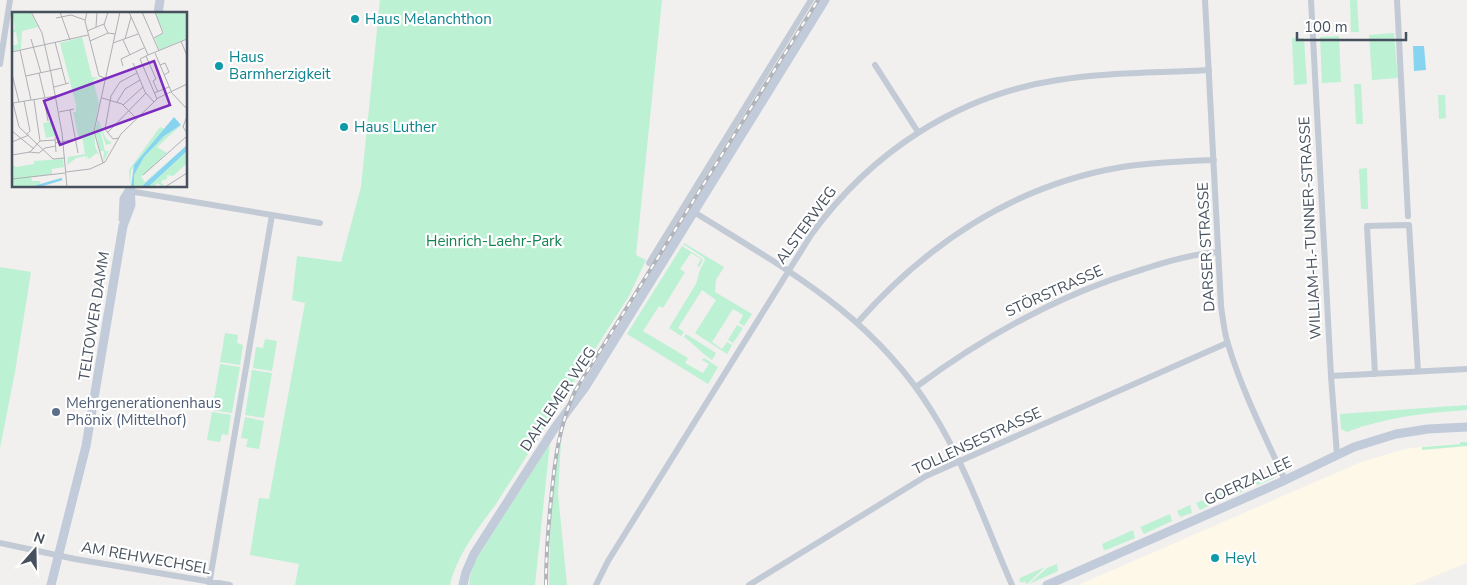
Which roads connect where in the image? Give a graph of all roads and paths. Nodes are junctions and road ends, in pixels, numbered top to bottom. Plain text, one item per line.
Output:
1 (10, 0) edge
2 (811, 0) edge
3 (825, 0) edge
4 (1205, 0) edge
5 (1311, 0) edge
6 (1397, 0) edge
7 (796, 22) junction
8 (807, 29) junction
9 (788, 36) junction
10 (799, 43) junction
11 (776, 55) junction
12 (787, 62) junction
13 (0, 64) edge
14 (875, 65) dead end
15 (1209, 70) junction
16 (764, 74) junction
17 (775, 81) junction
18 (757, 85) junction
19 (768, 92) junction
20 (918, 132) junction
21 (727, 135) junction
22 (738, 142) junction
23 (1214, 160) junction
24 (694, 188) junction
25 (130, 189) edge
26 (704, 195) junction
27 (694, 212) junction
28 (272, 215) junction
29 (1408, 216) dead end
30 (320, 223) dead end
31 (665, 235) junction
32 (675, 242) junction
33 (1218, 252) junction
34 (649, 262) dead end
35 (788, 271) junction
36 (858, 322) junction
37 (1227, 344) junction
38 (1467, 369) edge
39 (1418, 371) junction
40 (1375, 374) junction
41 (1331, 376) junction
42 (916, 387) junction
43 (1467, 427) edge
44 (1337, 455) junction
45 (958, 461) junction
46 (1285, 480) junction
47 (0, 543) edge
48 (58, 556) junction
49 (209, 583) edge
50 (51, 585) edge
51 (230, 585) edge
52 (463, 585) edge
53 (596, 585) edge
54 (749, 585) edge
55 (1012, 585) edge
56 (1047, 585) edge

1 - 13 street
2 - 7 street
3 - 8 main road, DAHLEMER WEG
4 - 15 street, DARSER STRASSE
5 - 41 street, WILLIAM-H.-TUNNER-STRASSE
6 - 29 street
7 - 8 street
7 - 9 street
8 - 10 main road, DAHLEMER WEG
9 - 10 street
9 - 11 street
10 - 12 main road, DAHLEMER WEG
11 - 12 street
11 - 16 street
12 - 17 main road, DAHLEMER WEG
14 - 20 street
15 - 20 street, ALSTERWEG
15 - 23 street, DARSER STRASSE
16 - 17 street
16 - 18 street
17 - 19 main road, DAHLEMER WEG
18 - 19 street
18 - 21 street
19 - 22 main road, DAHLEMER WEG
20 - 35 street, ALSTERWEG
21 - 22 street
21 - 24 street
22 - 26 main road, DAHLEMER WEG
23 - 33 street, DARSER STRASSE
23 - 36 street
24 - 26 street
24 - 31 street
25 - 28 street
25 - 48 main road, TELTOWER DAMM
26 - 27 main road, DAHLEMER WEG
27 - 32 main road, DAHLEMER WEG
27 - 35 street
28 - 30 street
28 - 49 street
31 - 32 street
31 - 34 street
32 - 52 main road, DAHLEMER WEG
33 - 37 street, DARSER STRASSE
33 - 42 street, STÖRSTRASSE
35 - 36 street
35 - 53 street, ALSTERWEG
36 - 42 street
37 - 45 street, TOLLENSESTRASSE
37 - 46 street, DARSER STRASSE
38 - 39 street
39 - 40 street
39 - 40 street
40 - 41 street
41 - 44 street, WILLIAM-H.-TUNNER-STRASSE
42 - 45 street
43 - 44 main road, GOERZALLEE
44 - 46 main road, GOERZALLEE
45 - 54 street, TOLLENSESTRASSE
45 - 55 street
46 - 56 main road, GOERZALLEE
47 - 48 street, AM REHWECHSEL
48 - 49 street, AM REHWECHSEL
48 - 50 main road, TELTOWER DAMM
49 - 51 street, AM REHWECHSEL

